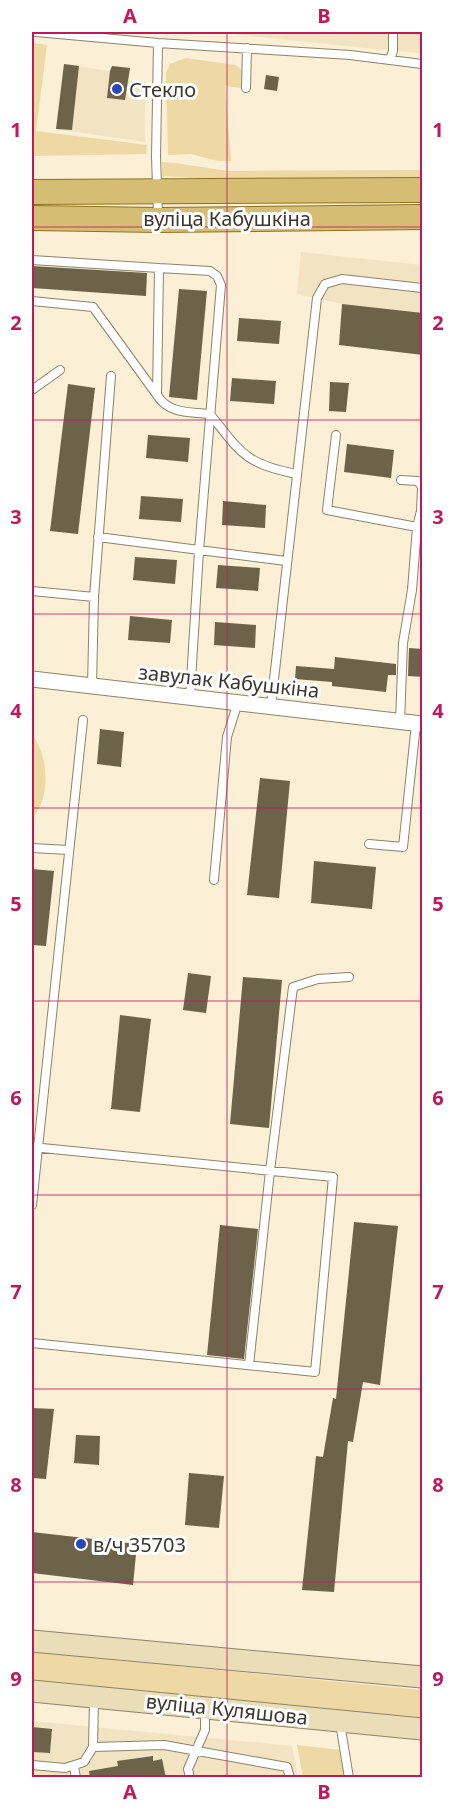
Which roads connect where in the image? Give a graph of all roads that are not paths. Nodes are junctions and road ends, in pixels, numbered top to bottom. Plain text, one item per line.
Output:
1 (36, 32) edge
2 (393, 32) edge
3 (158, 43) junction
4 (247, 48) junction
5 (390, 60) junction
6 (423, 64) edge
7 (246, 88) dead end
8 (423, 190) edge
9 (32, 192) edge
10 (157, 192) junction
11 (423, 217) edge
12 (32, 218) edge
13 (158, 220) junction
14 (32, 260) edge
15 (159, 267) junction
16 (423, 288) edge
17 (32, 301) edge
18 (60, 370) dead end
19 (111, 376) dead end
20 (32, 390) edge
21 (157, 395) junction
22 (210, 414) junction
23 (336, 435) dead end
24 (297, 474) junction
25 (401, 480) dead end
26 (417, 527) junction
27 (98, 537) junction
28 (199, 551) junction
29 (286, 561) junction
30 (32, 591) edge
31 (93, 597) junction
32 (32, 679) edge
33 (92, 686) junction
34 (190, 697) junction
35 (238, 702) junction
36 (271, 706) junction
37 (83, 720) dead end
38 (400, 722) junction
39 (419, 724) edge
40 (369, 844) dead end
41 (32, 848) edge
42 (69, 850) junction
43 (214, 880) dead end
44 (349, 977) dead end
45 (34, 1148) edge
46 (270, 1171) junction
47 (32, 1205) edge
48 (32, 1343) edge
49 (249, 1365) junction
50 (32, 1641) edge
51 (423, 1677) edge
52 (32, 1690) edge
53 (94, 1696) junction
54 (205, 1707) junction
55 (340, 1720) junction
56 (423, 1729) edge
57 (93, 1747) junction
58 (198, 1750) junction
59 (32, 1765) edge
60 (74, 1766) junction
61 (76, 1778) edge
62 (190, 1778) edge
63 (290, 1778) edge
64 (349, 1778) edge

1 - 3 lane
2 - 5 lane
3 - 4 lane
3 - 10 lane
4 - 5 lane
4 - 7 lane
5 - 6 lane
8 - 10 main road, вуліца Кабушкіна
9 - 10 main road, вуліца Кабушкіна
10 - 13 lane
11 - 13 main road, вуліца Кабушкіна
12 - 13 main road, вуліца Кабушкіна
14 - 15 lane
15 - 21 lane
15 - 22 lane
16 - 24 lane
17 - 21 lane
18 - 20 lane
19 - 27 lane
21 - 22 lane
22 - 24 lane
22 - 28 lane
23 - 26 lane
24 - 29 lane
25 - 26 lane
26 - 38 lane
27 - 28 lane
27 - 31 lane
28 - 29 lane
28 - 34 lane
29 - 36 lane
30 - 31 lane
31 - 33 lane
32 - 33 street, завулак Кабушкіна
33 - 34 street, завулак Кабушкіна
34 - 35 street, завулак Кабушкіна
35 - 36 street, завулак Кабушкіна
35 - 43 lane
36 - 38 street, завулак Кабушкіна
37 - 42 lane
38 - 39 street, завулак Кабушкіна
39 - 40 lane
41 - 42 lane
42 - 45 lane
44 - 46 lane
45 - 46 lane
45 - 47 lane
46 - 49 lane
46 - 49 lane
48 - 49 lane
50 - 51 main road
52 - 53 main road, вуліца Куляшова
53 - 54 main road, вуліца Куляшова
53 - 57 lane
54 - 55 main road, вуліца Куляшова
54 - 58 lane
55 - 56 main road, вуліца Куляшова
55 - 64 lane
57 - 58 lane
57 - 60 lane
58 - 62 lane
58 - 63 lane
59 - 60 lane
60 - 61 lane

